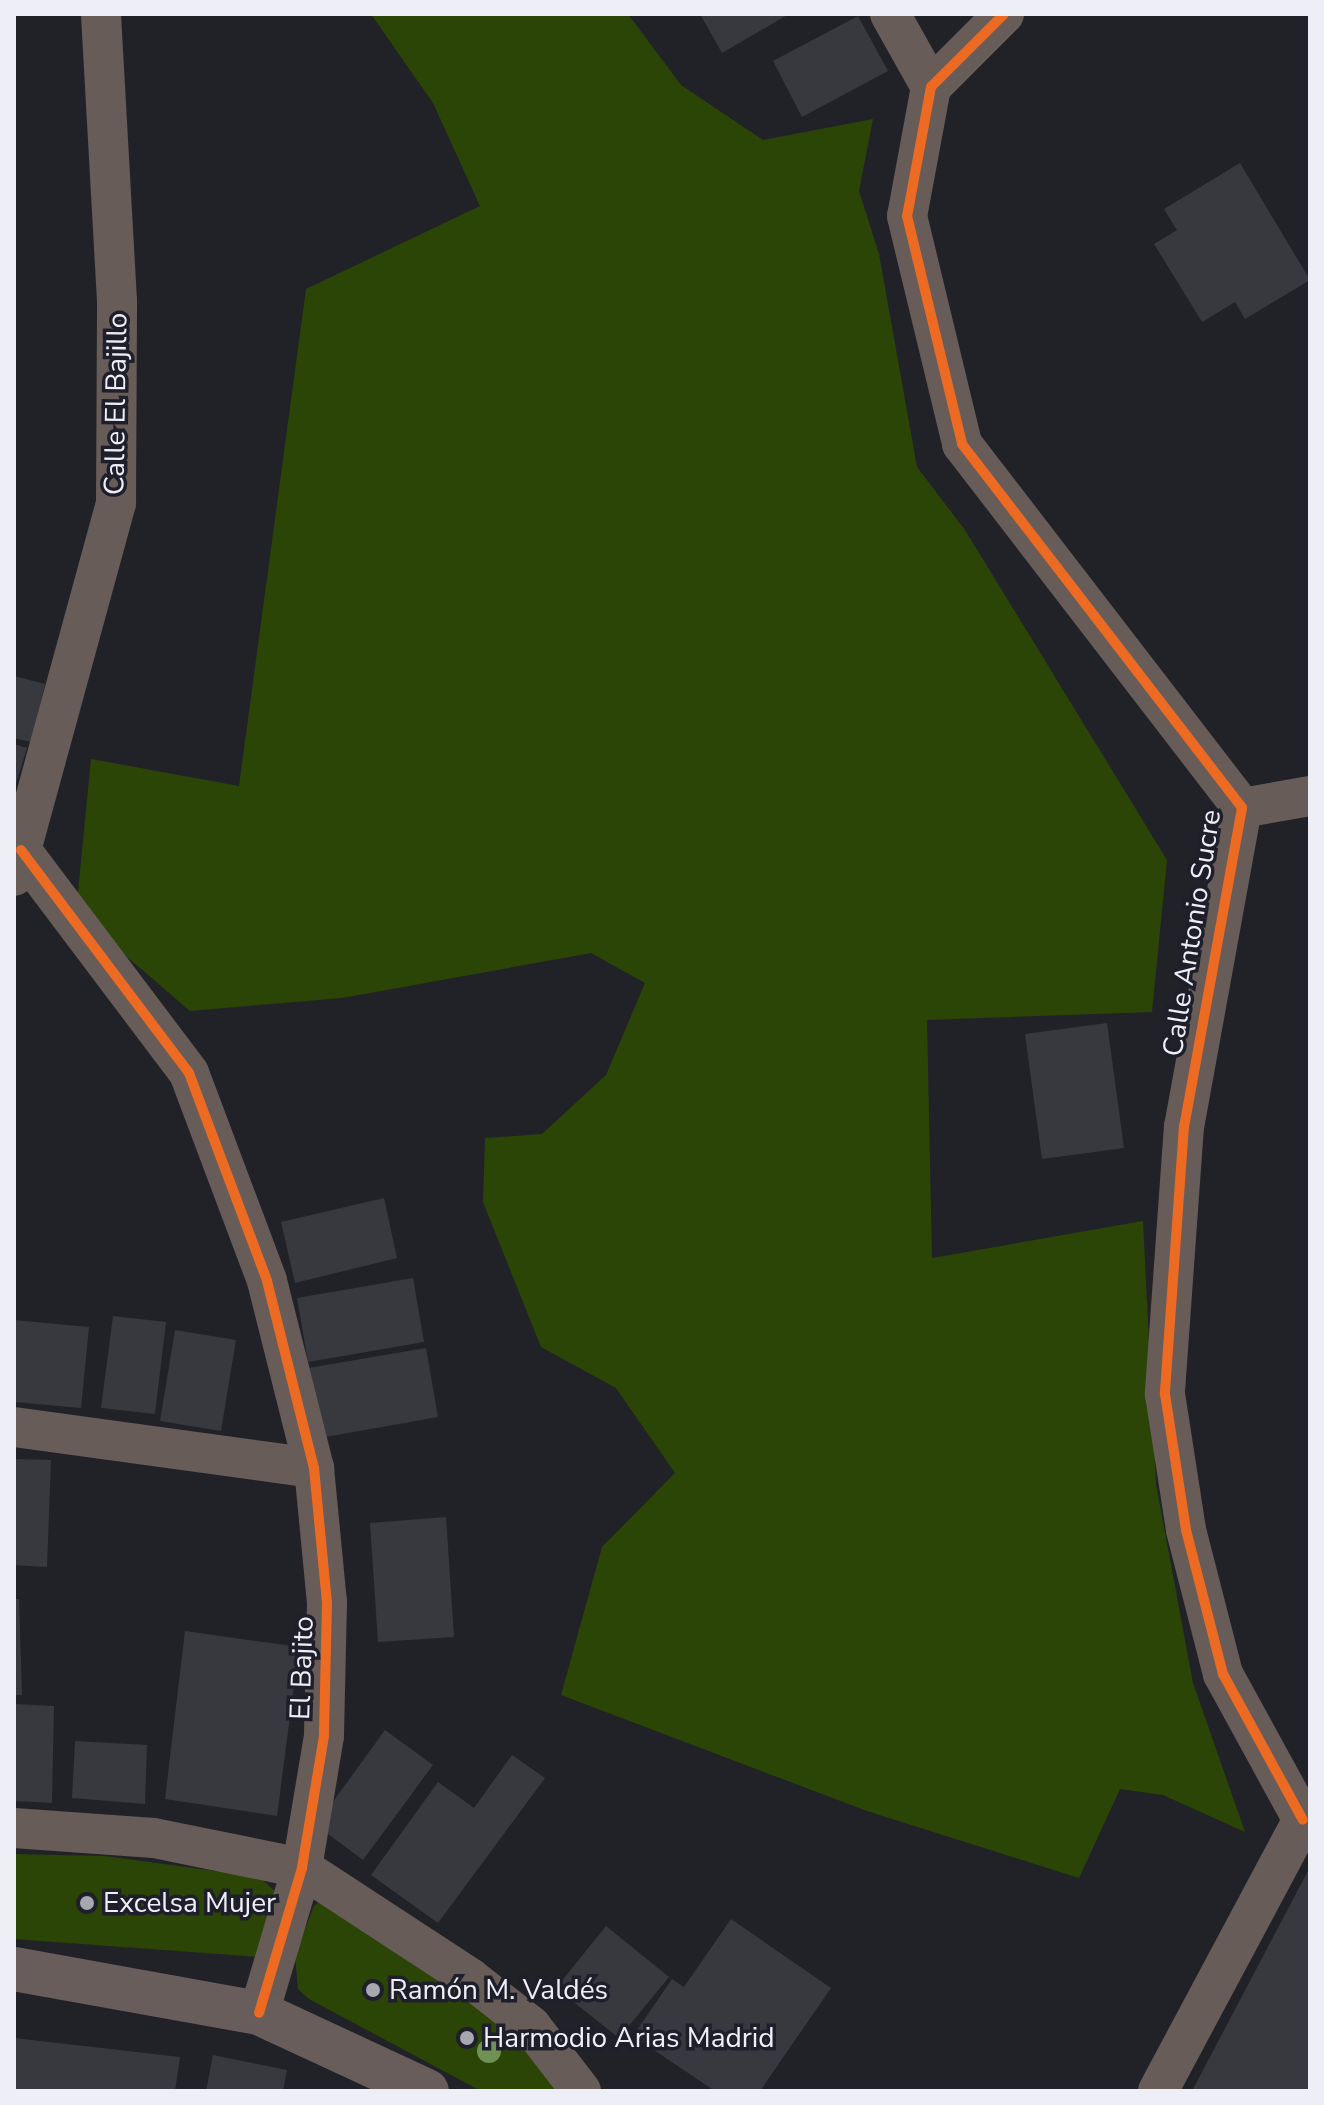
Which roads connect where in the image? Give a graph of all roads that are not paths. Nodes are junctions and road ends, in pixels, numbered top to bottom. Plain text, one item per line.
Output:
1 (101, 14) edge
2 (890, 14) edge
3 (1004, 14) edge
4 (931, 87) junction
5 (1310, 796) edge
6 (1242, 808) junction
7 (17, 864) edge
8 (14, 1427) edge
9 (314, 1468) junction
10 (1307, 1822) edge
11 (14, 1828) edge
12 (302, 1868) junction
13 (14, 1969) edge
14 (259, 2013) junction
15 (427, 2091) edge
16 (581, 2091) edge
17 (1158, 2091) edge

1 - 7 street, Calle El Bajillo
2 - 4 street
3 - 4 street
4 - 6 street, Calle Antonio Sucre
5 - 6 street
6 - 10 street, Calle Antonio Sucre
7 - 9 street, El Bajito
8 - 9 street
9 - 12 street, El Bajito
10 - 17 street
11 - 12 street
12 - 14 street, El Bajito
12 - 16 street
13 - 14 main road
14 - 15 main road

